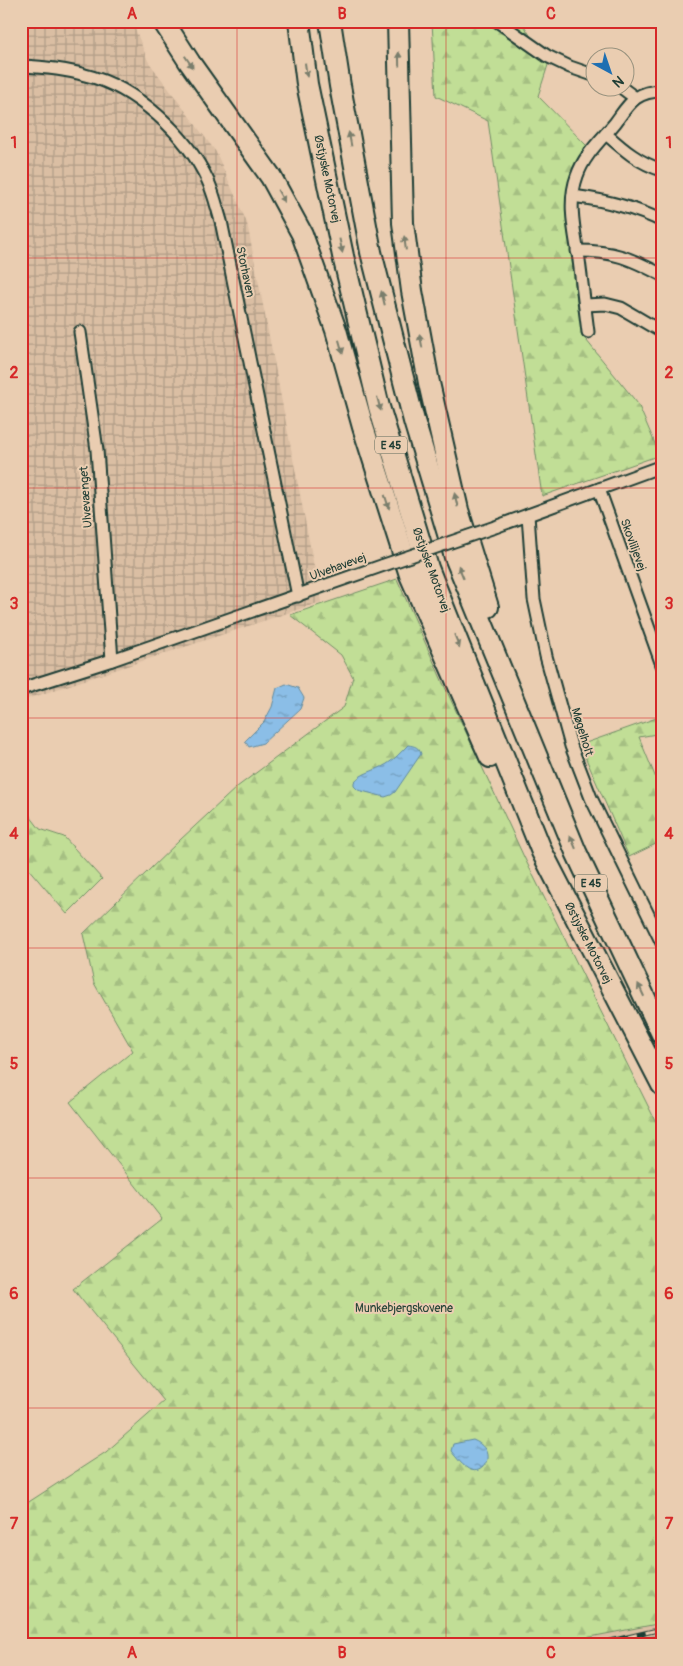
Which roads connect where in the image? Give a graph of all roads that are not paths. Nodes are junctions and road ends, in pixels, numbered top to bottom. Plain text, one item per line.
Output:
1 (163, 21) edge
2 (299, 21) edge
3 (330, 21) edge
4 (398, 21) edge
5 (497, 21) edge
6 (21, 66) edge
7 (586, 73) edge
8 (662, 91) edge
9 (636, 96) edge
10 (633, 98) edge
11 (606, 134) junction
12 (662, 170) edge
13 (573, 196) junction
14 (662, 221) edge
15 (577, 251) junction
16 (662, 275) edge
17 (585, 305) junction
18 (80, 332) dead end
19 (588, 332) dead end
20 (662, 332) edge
21 (662, 466) edge
22 (599, 489) junction
23 (528, 514) junction
24 (298, 596) junction
25 (112, 660) junction
26 (662, 666) edge
27 (21, 689) edge
28 (526, 730) junction
29 (542, 852) junction
30 (662, 943) edge
31 (662, 1034) edge
32 (662, 1085) edge

1 -> 29 highway
2 -> 29 highway, Østjyske Motorvej / E 45
28 -> 3 highway, E 45
28 -> 4 highway
5 - 7 street
6 - 24 street, Storhaven
8 - 9 street
10 - 11 street
11 - 12 street
11 - 13 street
13 - 14 street
13 - 15 street
15 - 16 street
15 - 17 street
17 - 19 street
17 - 20 street
18 - 25 street, Ulvevænget
21 - 22 street, Ulvehavevej
22 - 23 street, Ulvehavevej
22 - 26 street, Skovliljevej
23 - 24 street, Ulvehavevej, bridge
23 - 30 street, Møgelholt
24 - 25 street, Ulvehavevej
25 - 27 street, Ulvehavevej
31 -> 28 highway, E 45
29 - 32 highway, Østjyske Motorvej / E 45

